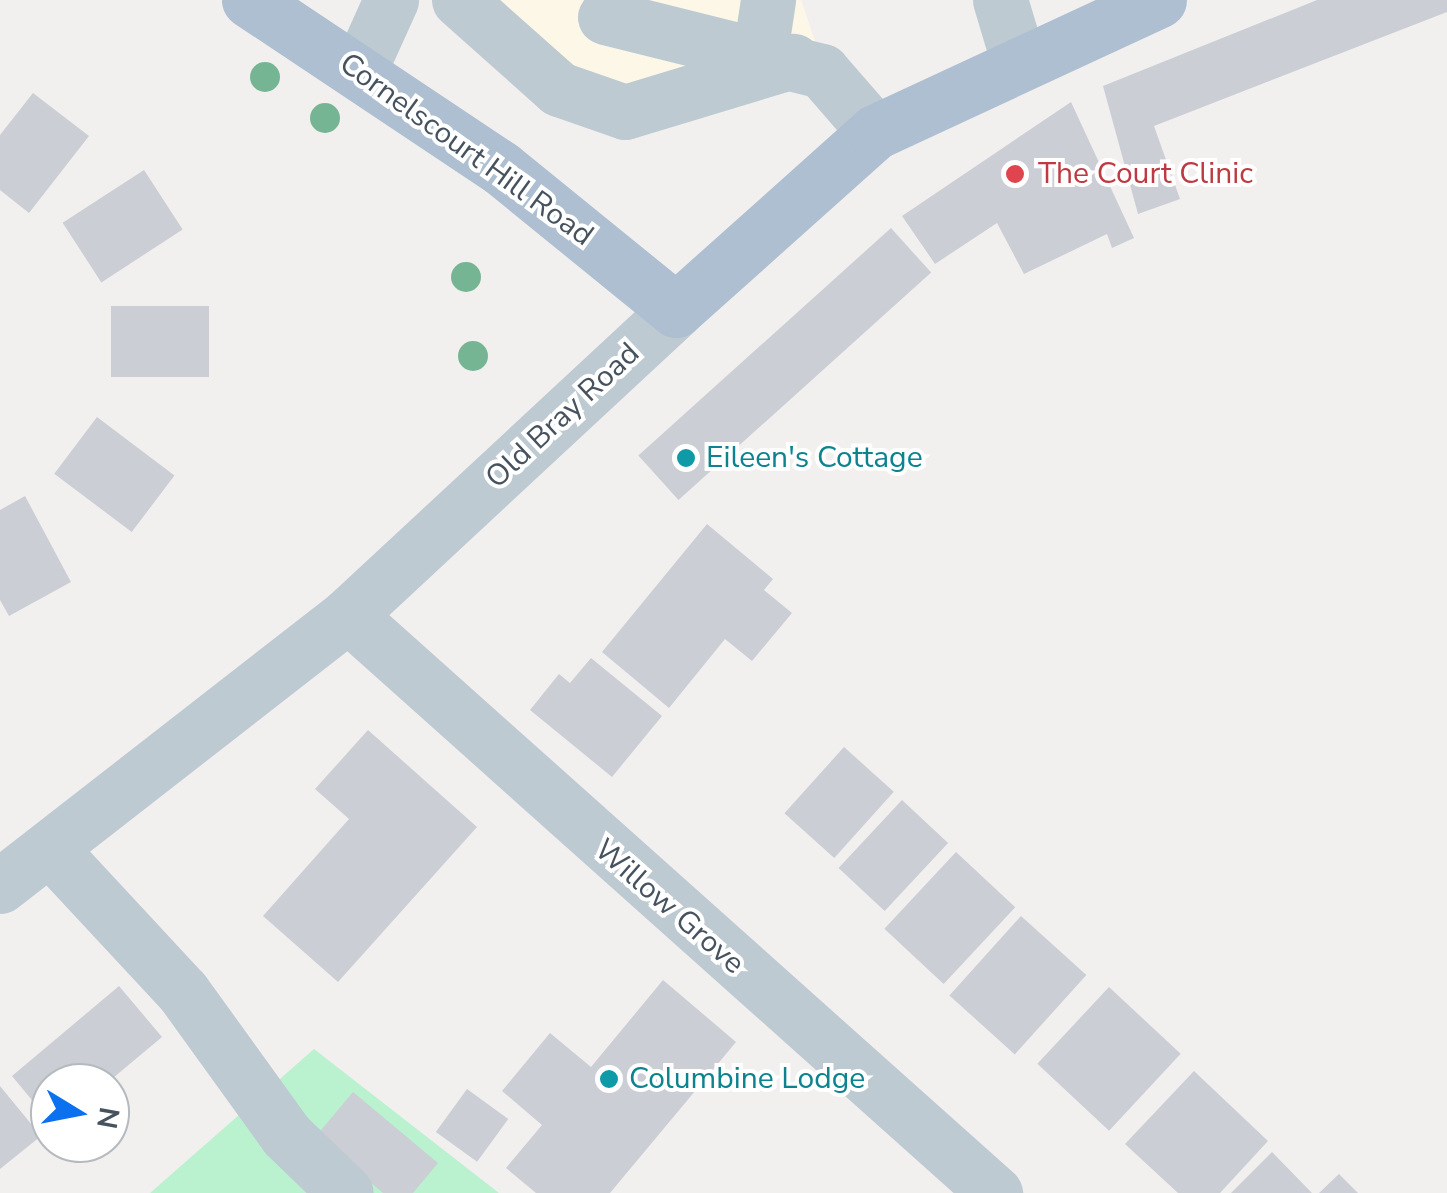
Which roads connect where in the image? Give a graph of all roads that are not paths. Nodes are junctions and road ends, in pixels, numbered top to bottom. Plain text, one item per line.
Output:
1 (249, 0) edge
2 (390, 0) edge
3 (459, 0) edge
4 (768, 0) edge
5 (1000, 0) edge
6 (1158, 0) edge
7 (605, 16) dead end
8 (776, 57) junction
9 (1018, 60) junction
10 (359, 70) junction
11 (875, 132) junction
12 (676, 310) junction
13 (348, 615) junction
14 (51, 850) junction
15 (0, 886) edge
16 (346, 1193) edge
17 (995, 1193) edge

1 - 10 main road, Cornelscourt Hill Road
2 - 10 street
3 - 8 street
4 - 8 street
5 - 9 street
6 - 9 main road, Old Bray Road
7 - 8 street
8 - 11 street
9 - 11 main road, Old Bray Road
10 - 12 main road, Cornelscourt Hill Road
11 - 12 main road, Old Bray Road
12 - 13 street, Old Bray Road
13 - 14 street, Old Bray Road
13 - 17 street, Willow Grove
14 - 15 street, Old Bray Road
14 - 16 street

